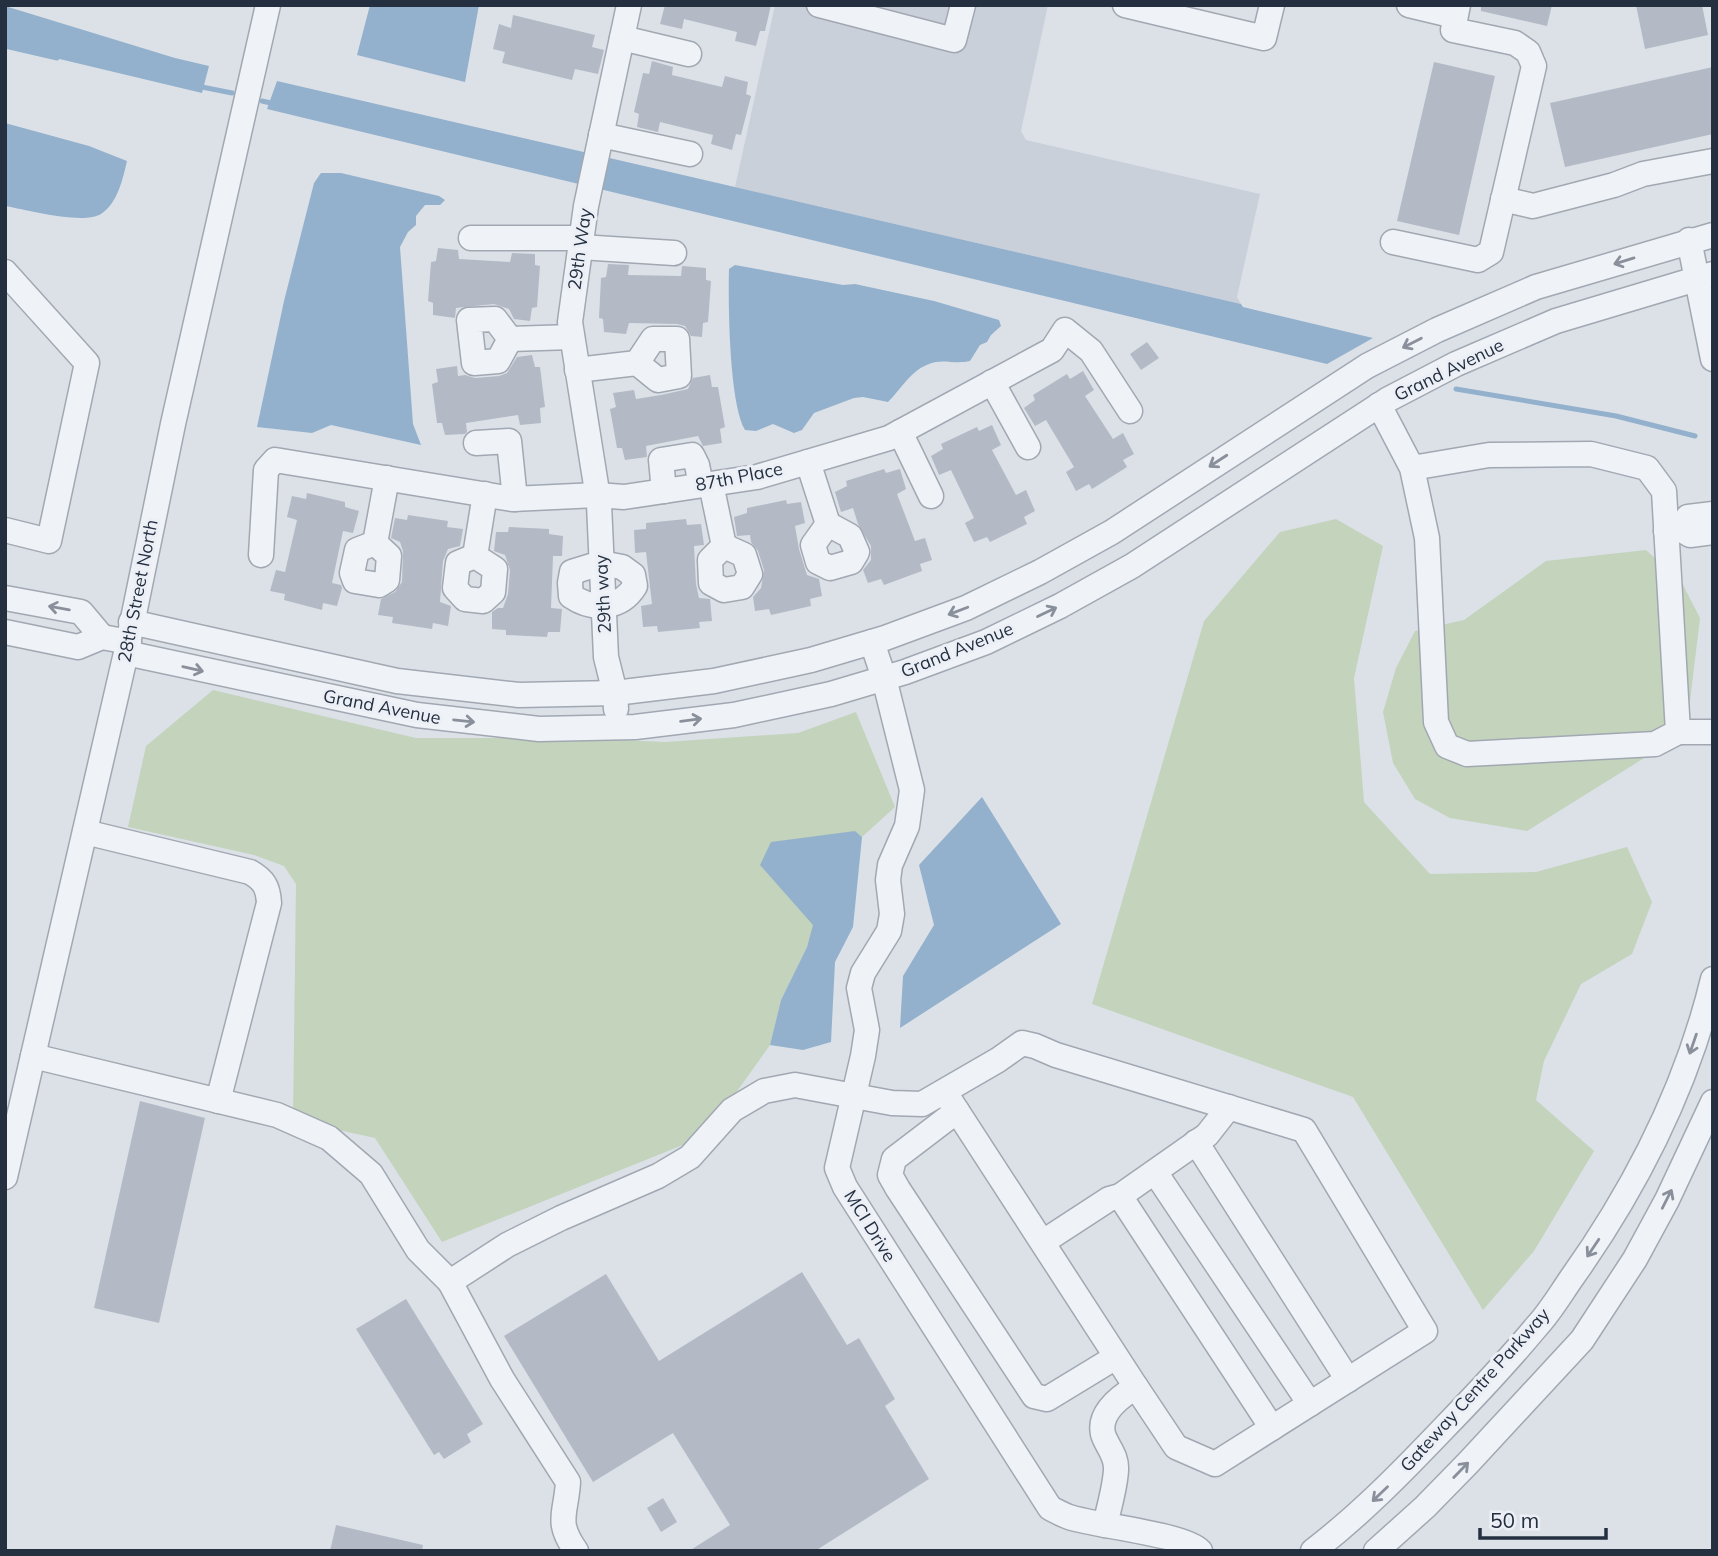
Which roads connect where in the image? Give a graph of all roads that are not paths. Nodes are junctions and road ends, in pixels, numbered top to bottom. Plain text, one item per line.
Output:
1 (268, 5) edge
2 (629, 5) edge
3 (819, 5) edge
4 (963, 5) edge
5 (1125, 5) edge
6 (1272, 5) edge
7 (1409, 5) edge
8 (1457, 11) edge
9 (1196, 13) edge
10 (622, 38) junction
11 (689, 54) dead end
12 (601, 135) junction
13 (690, 154) dead end
14 (1713, 161) edge
15 (1503, 199) junction
16 (471, 238) dead end
17 (1701, 238) edge
18 (581, 242) junction
19 (1393, 242) dead end
20 (674, 253) dead end
21 (5, 272) edge
22 (1705, 276) edge
23 (572, 337) junction
24 (510, 338) dead end
25 (1713, 359) edge
26 (637, 363) dead end
27 (578, 370) junction
28 (992, 382) junction
29 (1311, 402) junction
30 (1379, 405) junction
31 (1130, 411) dead end
32 (900, 432) junction
33 (1331, 436) junction
34 (476, 443) dead end
35 (1028, 447) dead end
36 (808, 461) junction
37 (1412, 468) junction
38 (387, 478) junction
39 (706, 485) junction
40 (664, 491) junction
41 (485, 494) junction
42 (597, 495) junction
43 (931, 496) dead end
44 (515, 499) junction
45 (1713, 514) edge
46 (828, 524) dead end
47 (5, 530) edge
48 (1673, 530) junction
49 (1713, 532) edge
50 (375, 543) dead end
51 (724, 546) dead end
52 (261, 555) dead end
53 (475, 556) dead end
54 (5, 598) edge
55 (5, 632) edge
56 (102, 637) junction
57 (129, 639) junction
58 (872, 642) junction
59 (884, 678) junction
60 (615, 692) junction
61 (617, 727) junction
62 (1678, 732) junction
63 (1713, 732) edge
64 (85, 832) junction
65 (1713, 979) edge
66 (33, 1056) junction
67 (854, 1095) junction
68 (218, 1101) junction
69 (951, 1101) junction
70 (1713, 1102) edge
71 (1229, 1108) junction
72 (1196, 1142) junction
73 (1155, 1172) junction
74 (5, 1177) edge
75 (1120, 1196) junction
76 (1043, 1242) junction
77 (450, 1282) junction
78 (1116, 1357) junction
79 (1348, 1380) junction
80 (1136, 1387) junction
81 (1310, 1404) junction
82 (1272, 1428) junction
83 (1105, 1525) junction
84 (576, 1551) edge
85 (1200, 1551) edge
86 (1313, 1551) edge
87 (1376, 1551) edge

1 - 57 street, 28th Street North
2 - 10 street, 29th Way
3 - 4 street
5 - 9 street
6 - 9 street
7 - 8 street
8 - 15 street
10 - 11 street
10 - 12 street, 29th Way
12 - 13 street
12 - 18 street, 29th Way
14 - 15 street
15 - 19 street
16 - 18 street
17 - 22 street
17 -> 29 street, Grand Avenue
18 - 20 street
18 - 23 street, 29th Way
21 - 47 street
22 - 25 street
22 - 30 street, Grand Avenue
23 - 24 street
23 - 27 street, 29th Way
26 - 27 street
27 - 42 street, 29th Way
28 - 31 street, 87th Place
28 - 32 street, 87th Place
28 - 35 street
29 - 33 street
29 -> 58 street, Grand Avenue
30 - 33 street, Grand Avenue
30 - 37 street
32 - 36 street, 87th Place
32 - 43 street
59 -> 33 street, Grand Avenue
34 - 44 street
36 - 39 street, 87th Place
36 - 46 street
37 - 48 street
37 - 62 street
38 - 41 street, 87th Place
38 - 50 street
38 - 52 street, 87th Place
39 - 40 street, 87th Place
39 - 40 street
39 - 51 street
40 - 42 street, 87th Place
41 - 44 street, 87th Place
41 - 53 street
42 - 44 street, 87th Place
42 - 60 street, 29th way
45 - 48 street
48 - 49 street
48 - 62 street
56 -> 54 street
55 - 56 street
56 - 57 street
57 - 60 street, Grand Avenue
57 -> 61 street, Grand Avenue
57 - 64 street, 28th Street North
58 - 59 street, MCI Drive
58 - 60 street, Grand Avenue
61 -> 59 street, Grand Avenue
59 - 67 street, MCI Drive
60 - 61 street, 29th way
62 - 63 street
64 - 66 street, 28th Street North
64 - 68 street
65 -> 86 street, Gateway Centre Parkway
66 - 68 street
66 - 74 street, 28th Street North
67 - 69 street
67 - 77 street
67 - 83 street, MCI Drive
68 - 77 street
69 - 71 street
69 - 76 street
69 - 78 street
87 -> 70 street
71 - 72 street
71 - 79 street
72 - 73 street
72 - 79 street
73 - 75 street
73 - 81 street
75 - 76 street
75 - 82 street
76 - 78 street
77 - 84 street
78 - 80 street
79 - 81 street
80 - 82 street
80 - 83 street
81 - 82 street
83 - 85 street, MCI Drive

